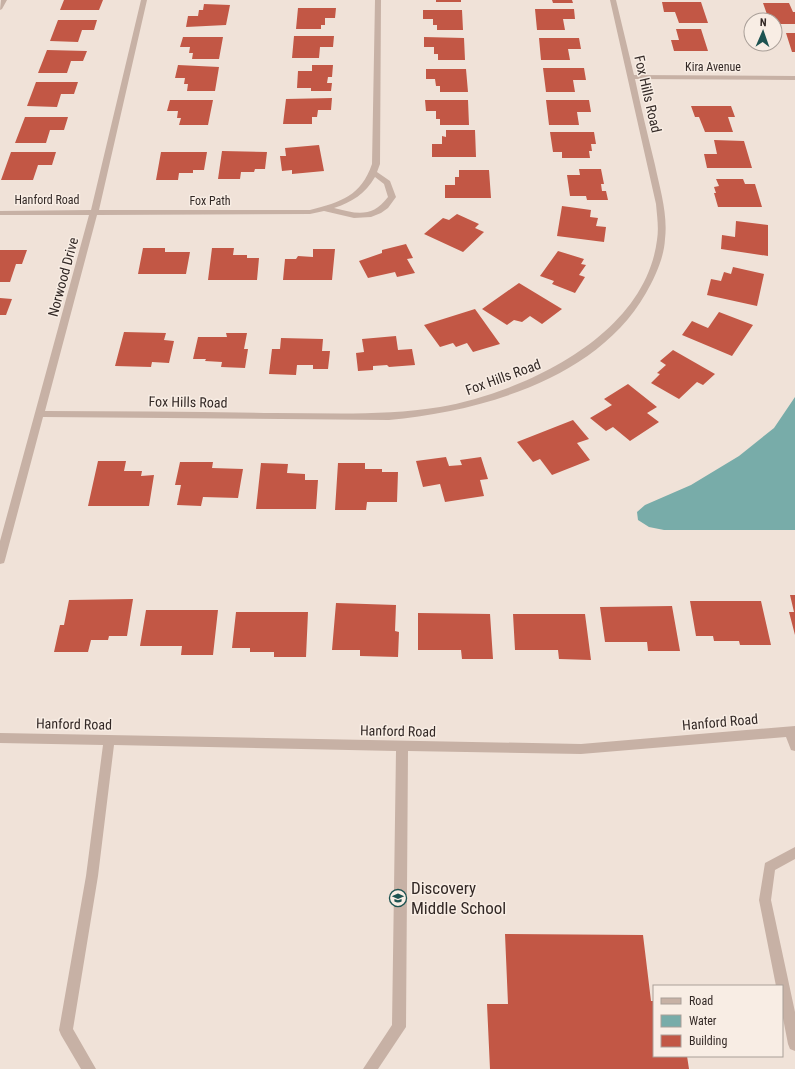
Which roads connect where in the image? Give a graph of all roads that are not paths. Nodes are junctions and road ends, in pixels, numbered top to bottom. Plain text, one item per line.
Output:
1 (4, 0) edge
2 (144, 0) edge
3 (378, 0) edge
4 (613, 0) edge
5 (0, 8) edge
6 (630, 77) junction
7 (795, 78) edge
8 (374, 174) junction
9 (326, 209) junction
10 (0, 213) edge
11 (94, 213) junction
12 (40, 414) junction
13 (0, 560) edge
14 (793, 731) edge
15 (0, 738) edge
16 (109, 739) junction
17 (795, 746) edge
18 (402, 747) junction
19 (795, 853) edge
20 (783, 985) edge
21 (783, 986) edge
22 (795, 1044) edge
23 (89, 1069) edge
24 (370, 1069) edge

1 - 5 street
2 - 11 street, Norwood Drive
3 - 8 street, Fox Path
4 - 6 street, Fox Hills Road
6 - 7 street, Kira Avenue
6 - 12 street, Fox Hills Road
8 - 9 street, Fox Path
8 - 9 street, Fox Path
9 - 11 street, Fox Path
10 - 11 street, Hanford Road
11 - 12 street, Norwood Drive
12 - 13 street, Norwood Drive
14 - 17 street
14 - 18 street, Hanford Road
15 - 16 street, Hanford Road
16 - 18 street, Hanford Road
16 - 23 street
18 - 24 street
19 - 20 street
21 - 22 street

